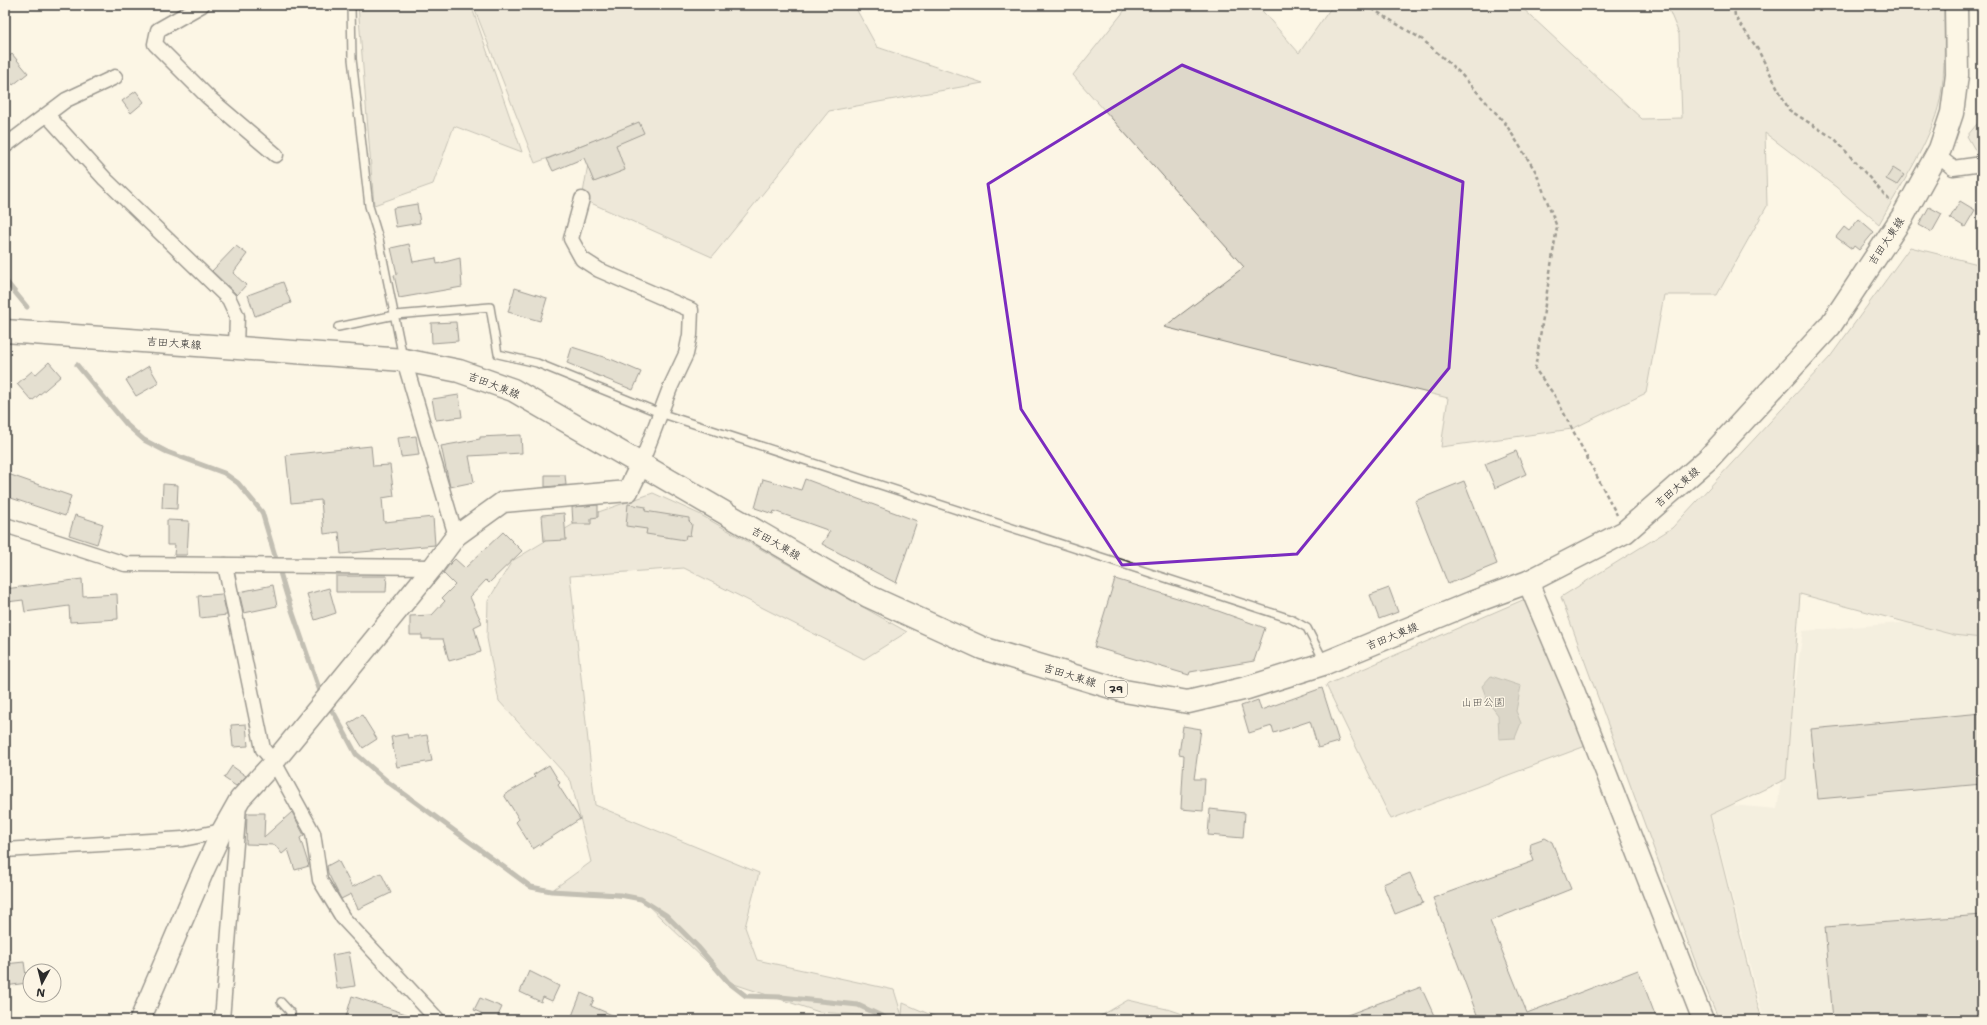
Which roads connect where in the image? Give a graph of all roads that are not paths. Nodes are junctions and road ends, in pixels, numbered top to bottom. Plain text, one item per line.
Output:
1 (202, 5) edge
2 (351, 5) edge
3 (1956, 5) edge
4 (115, 77) dead end
5 (47, 115) junction
6 (7, 142) edge
7 (276, 155) dead end
8 (1937, 155) junction
9 (1982, 164) edge
10 (582, 199) dead end
11 (395, 315) junction
12 (338, 327) dead end
13 (5, 331) edge
14 (236, 347) junction
15 (404, 360) junction
16 (660, 413) junction
17 (640, 464) junction
18 (5, 525) edge
19 (456, 536) junction
20 (225, 565) junction
21 (433, 567) junction
22 (1528, 582) junction
23 (1325, 663) junction
24 (274, 762) junction
25 (240, 799) junction
26 (222, 831) junction
27 (5, 850) edge
28 (281, 1002) dead end
29 (140, 1020) edge
30 (222, 1020) edge
31 (287, 1020) edge
32 (438, 1020) edge
33 (1703, 1020) edge

1 - 7 street
2 - 11 lane
3 - 8 main road, 吉田大東線 / 79
4 - 5 street
5 - 6 street
5 - 14 street
8 - 9 street
8 - 22 main road, 吉田大東線 / 79
10 - 16 street
11 - 12 lane
11 - 15 lane
11 - 16 lane
13 - 14 main road, 吉田大東線 / 79
14 - 15 main road, 吉田大東線 / 79
15 - 17 main road, 吉田大東線 / 79
15 - 19 street
16 - 17 street
16 - 23 lane
17 - 19 street
17 - 23 main road, 吉田大東線 / 79
18 - 20 street
19 - 21 street
20 - 21 street
20 - 24 street
21 - 24 street
22 - 23 main road, 吉田大東線 / 79
22 - 33 street
24 - 25 street
24 - 32 street
25 - 26 street
25 - 30 street
26 - 27 street
26 - 29 street
28 - 31 lane

